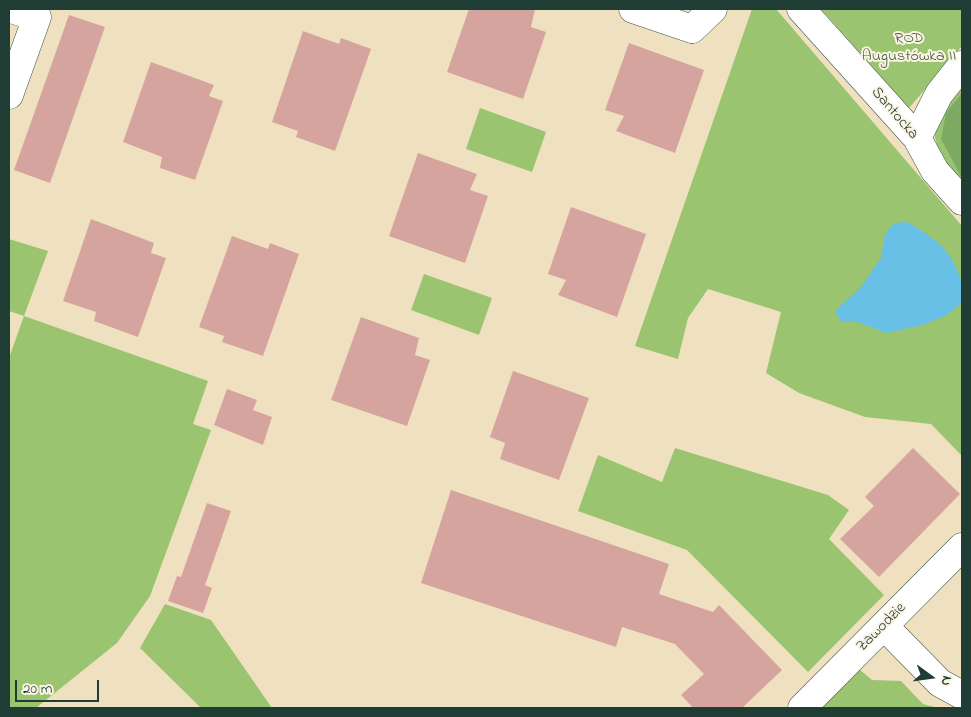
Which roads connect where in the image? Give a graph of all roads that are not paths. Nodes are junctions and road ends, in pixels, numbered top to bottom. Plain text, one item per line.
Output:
1 (11, 9) edge
2 (633, 9) edge
3 (714, 9) edge
4 (801, 9) edge
5 (962, 65) edge
6 (9, 95) edge
7 (917, 138) junction
8 (962, 201) edge
9 (962, 547) edge
10 (884, 626) junction
11 (962, 695) edge
12 (802, 708) edge

1 - 6 street
2 - 3 street
4 - 7 street, Santocka
5 - 7 street
7 - 8 street, Santocka
9 - 10 street, Zawodzie
10 - 11 street
10 - 12 street, Zawodzie

